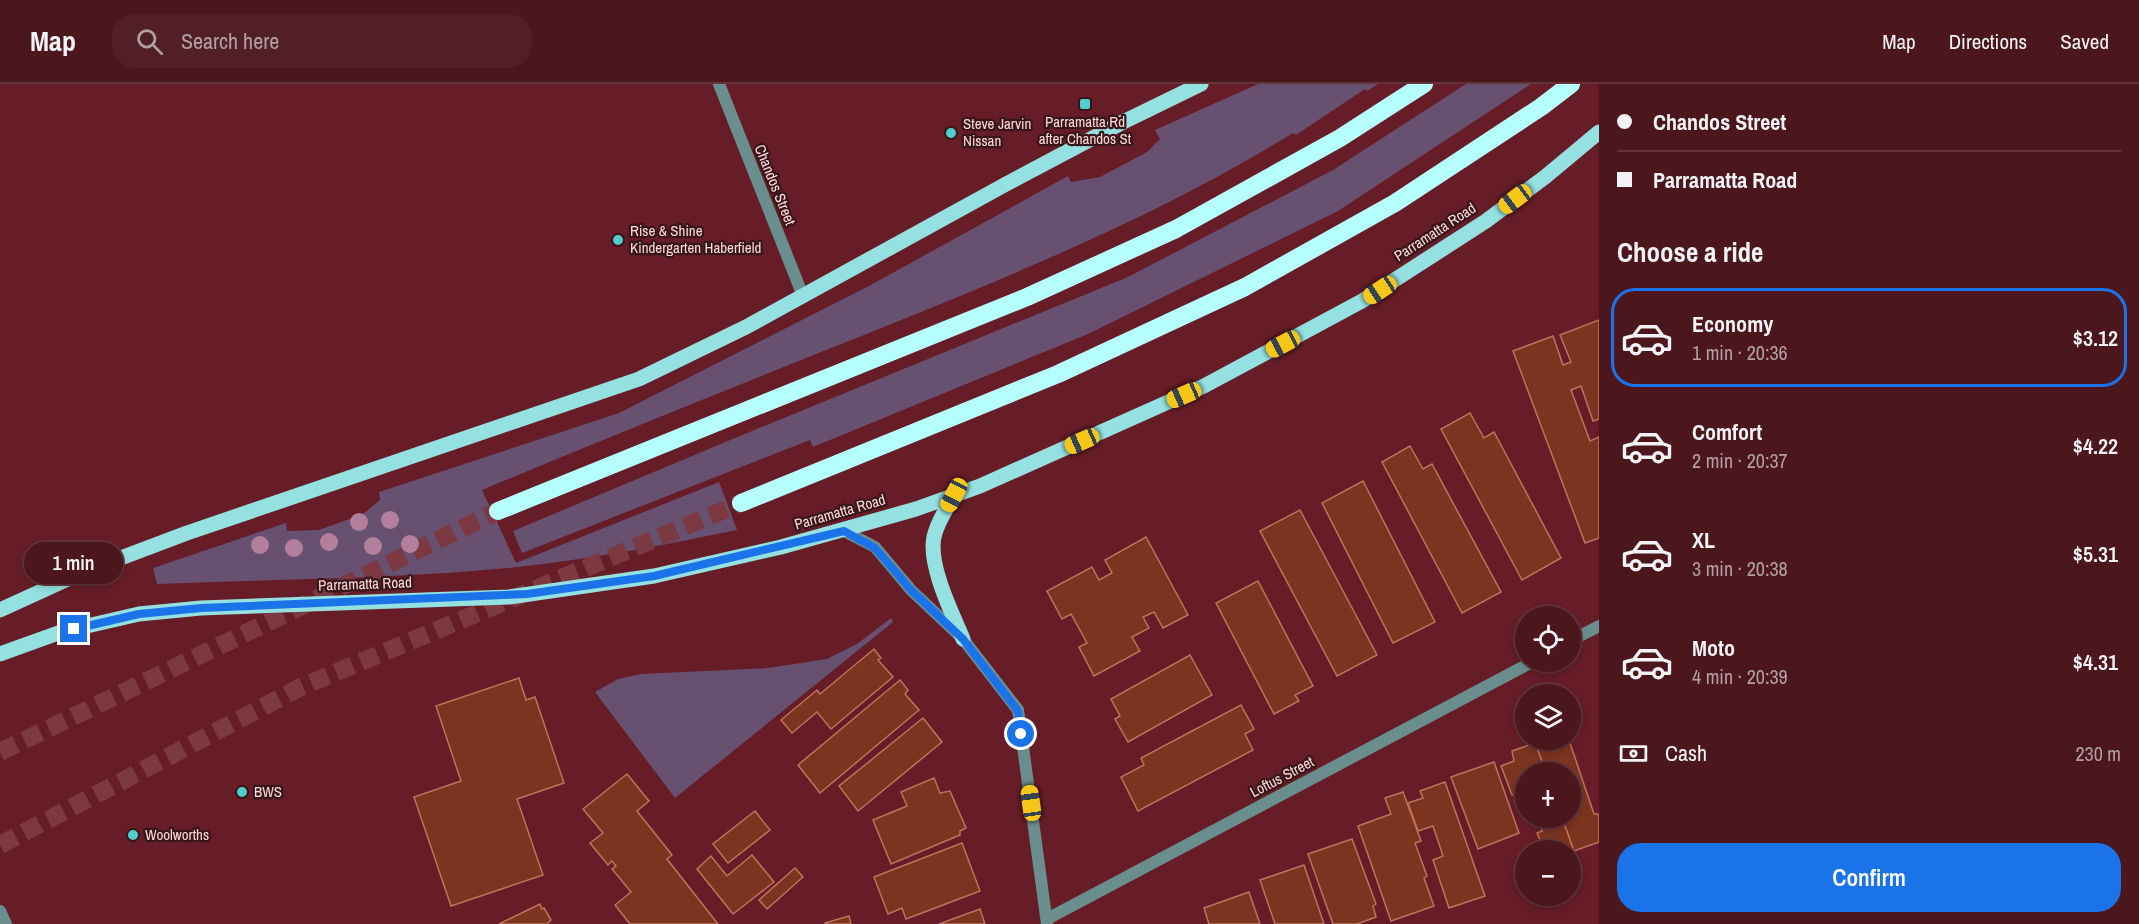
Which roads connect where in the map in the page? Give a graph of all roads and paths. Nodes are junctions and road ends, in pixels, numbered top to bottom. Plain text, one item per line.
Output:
1 (719, 84) edge
2 (1201, 84) edge
3 (1424, 84) edge
4 (1571, 84) edge
5 (1599, 132) edge
6 (803, 296) junction
7 (954, 495) junction
8 (741, 503) tunnel mouth
9 (498, 511) tunnel mouth
10 (844, 531) junction
11 (0, 610) edge
12 (1599, 626) edge
13 (1581, 635) edge
14 (963, 639) junction
15 (0, 654) edge
16 (1515, 671) edge
17 (0, 911) edge
18 (1047, 922) edge
19 (6, 924) edge

1 - 6 street, Chandos Street
2 - 6 main road
3 - 9 highway
4 - 8 highway
5 - 7 main road, Parramatta Road
6 - 11 main road
7 - 10 main road, Parramatta Road
7 - 14 main road
10 - 14 street
10 - 15 main road, Parramatta Road
12 - 13 street
14 - 18 street
16 - 18 street, Loftus Street
17 - 19 street

